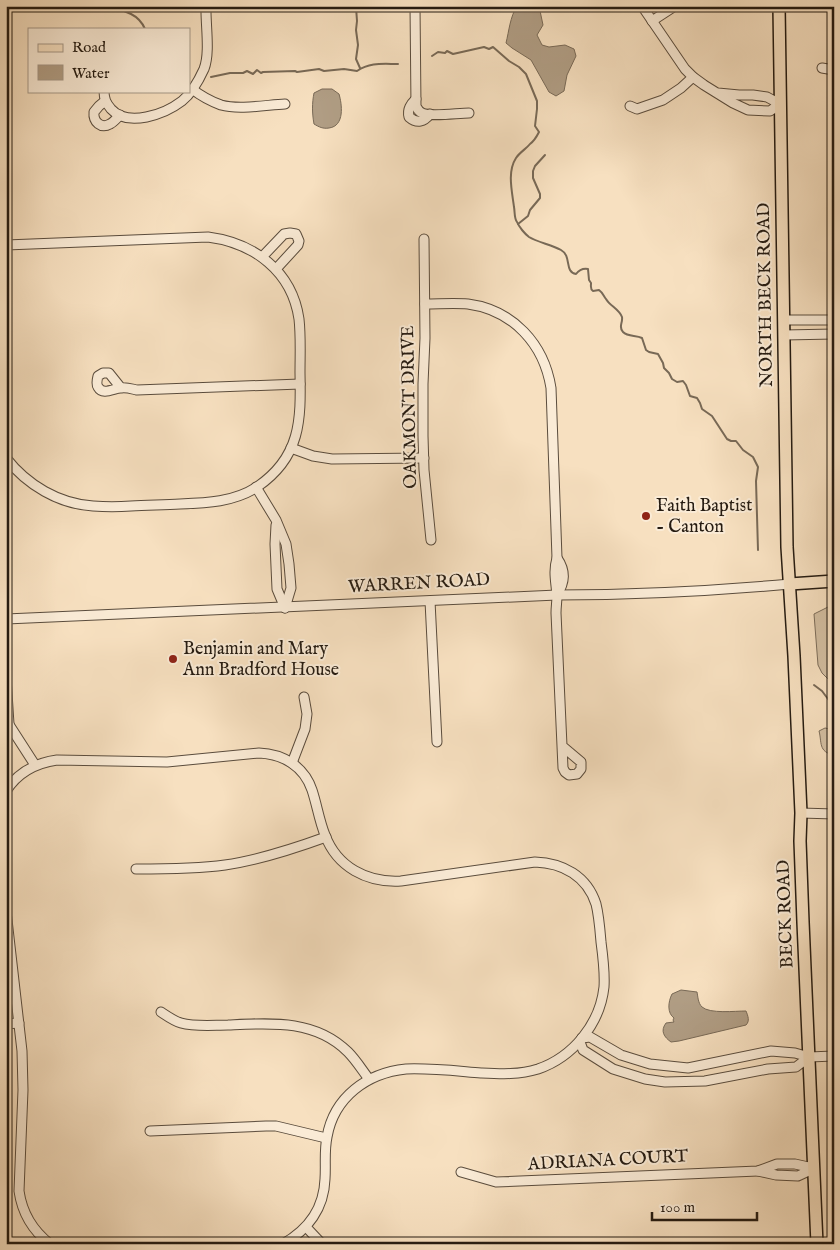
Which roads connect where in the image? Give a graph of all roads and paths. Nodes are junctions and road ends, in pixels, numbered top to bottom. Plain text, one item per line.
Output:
1 (209, 6) edge
2 (415, 6) edge
3 (642, 6) edge
4 (674, 6) edge
5 (779, 6) edge
6 (652, 21) junction
7 (822, 68) dead end
8 (834, 70) edge
9 (693, 77) junction
10 (192, 89) junction
11 (104, 92) edge
12 (190, 92) edge
13 (190, 92) edge
14 (718, 93) junction
15 (105, 102) junction
16 (285, 104) dead end
17 (780, 104) junction
18 (630, 106) dead end
19 (468, 113) dead end
20 (120, 115) junction
21 (424, 238) dead end
22 (6, 245) edge
23 (262, 257) junction
24 (279, 273) junction
25 (425, 304) junction
26 (784, 320) junction
27 (834, 320) edge
28 (834, 334) edge
29 (784, 335) junction
30 (300, 384) junction
31 (121, 388) dead end
32 (291, 448) junction
33 (6, 458) edge
34 (424, 458) junction
35 (256, 487) junction
36 (276, 520) junction
37 (432, 540) dead end
38 (834, 581) edge
39 (790, 584) junction
40 (557, 595) junction
41 (430, 600) junction
42 (284, 608) junction
43 (6, 619) edge
44 (6, 677) edge
45 (304, 697) dead end
46 (8, 722) edge
47 (438, 742) dead end
48 (562, 746) dead end
49 (292, 763) junction
50 (35, 765) junction
51 (6, 791) edge
52 (801, 813) junction
53 (834, 814) edge
54 (326, 837) junction
55 (136, 869) dead end
56 (6, 911) edge
57 (161, 1012) dead end
58 (19, 1023) junction
59 (6, 1024) edge
60 (590, 1027) junction
61 (582, 1038) junction
62 (593, 1038) junction
63 (572, 1048) junction
64 (583, 1050) junction
65 (621, 1055) junction
66 (754, 1055) junction
67 (834, 1056) edge
68 (809, 1057) junction
69 (613, 1069) junction
70 (758, 1071) junction
71 (369, 1080) junction
72 (150, 1130) dead end
73 (326, 1138) junction
74 (813, 1168) junction
75 (461, 1172) dead end
76 (306, 1226) junction
77 (40, 1241) edge
78 (50, 1244) edge
79 (283, 1244) edge
80 (322, 1244) edge
81 (817, 1244) edge

1 - 10 street
2 - 19 street
3 - 6 street
4 - 6 street
5 - 17 main road, NORTH BECK ROAD
6 - 9 street
7 - 8 street
9 - 14 street
9 - 18 street
10 - 12 street
10 - 16 street
11 - 15 street
13 - 20 street
14 - 17 street
14 - 17 street
15 - 20 street
15 - 20 street
17 - 26 main road, NORTH BECK ROAD
21 - 25 street, OAKMONT DRIVE
22 - 23 street
23 - 24 street
23 - 24 street
24 - 30 street
25 - 34 street, OAKMONT DRIVE
25 - 40 street
26 - 27 street
26 - 29 main road, NORTH BECK ROAD
28 - 29 street
29 - 39 main road, NORTH BECK ROAD
30 - 31 street
30 - 32 street
32 - 34 street
32 - 35 street
33 - 35 street
34 - 37 street, OAKMONT DRIVE
35 - 36 street
36 - 42 street
36 - 42 street
38 - 39 main road, WARREN ROAD
39 - 40 street, WARREN ROAD
39 - 52 main road, BECK ROAD
40 - 41 street, WARREN ROAD
40 - 48 street
41 - 42 street, WARREN ROAD
41 - 47 street
42 - 43 street, WARREN ROAD
44 - 46 street
45 - 49 street
46 - 50 street
49 - 50 street
49 - 54 street
50 - 51 street
52 - 53 street
52 - 68 main road, BECK ROAD
54 - 55 street
54 - 60 street
56 - 58 street
57 - 71 street
58 - 59 street
58 - 77 street
60 - 61 street
60 - 62 street
61 - 62 street
61 - 63 street
61 - 64 street
62 - 65 street
63 - 64 street
63 - 71 street
64 - 69 street
65 - 66 street
65 - 69 street
66 - 68 street
66 - 70 street
67 - 68 street
68 - 70 street
68 - 74 main road, BECK ROAD
69 - 70 street
71 - 73 street
72 - 73 street
73 - 76 street
74 - 75 street, ADRIANA COURT
74 - 81 main road, BECK ROAD
76 - 79 street
76 - 80 street
77 - 78 street

